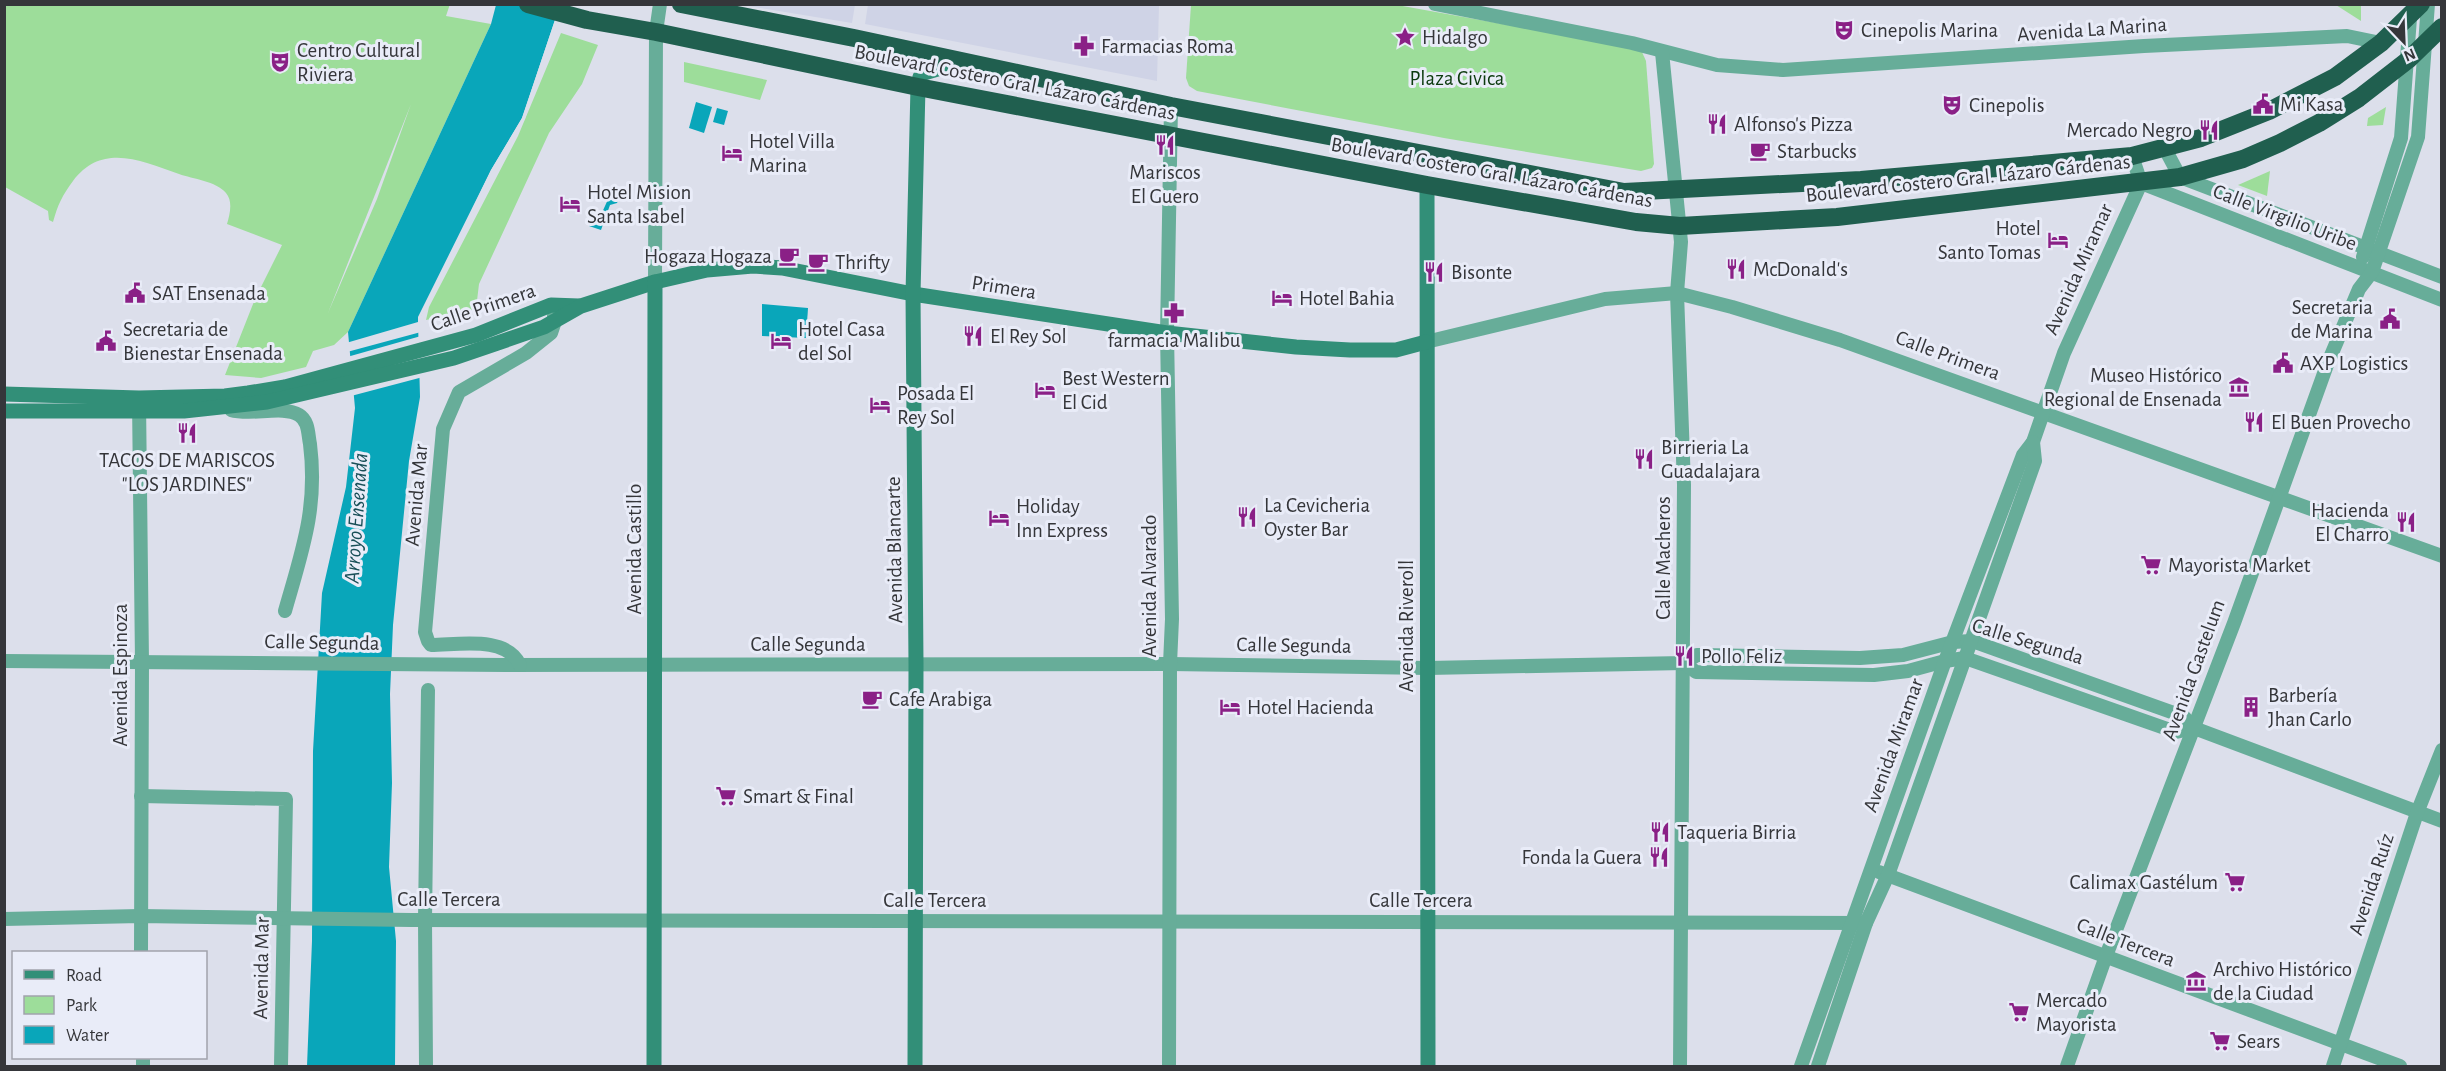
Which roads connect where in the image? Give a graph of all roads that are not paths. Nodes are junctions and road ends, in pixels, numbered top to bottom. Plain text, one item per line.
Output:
1 (528, 4) edge
2 (660, 4) edge
3 (681, 4) edge
4 (1435, 4) edge
5 (2428, 4) edge
6 (2415, 11) edge
7 (2442, 27) edge
8 (656, 32) junction
9 (2381, 43) junction
10 (2425, 45) junction
11 (1662, 52) junction
12 (2408, 60) junction
13 (961, 62) junction
14 (918, 87) junction
15 (1170, 106) junction
16 (1171, 135) junction
17 (2418, 137) junction
18 (2401, 138) junction
19 (2164, 147) junction
20 (2132, 156) junction
21 (2181, 177) junction
22 (2140, 183) junction
23 (1427, 185) junction
24 (1677, 190) junction
25 (1680, 226) junction
26 (2372, 252) junction
27 (2366, 270) junction
28 (2442, 277) edge
29 (655, 282) junction
30 (1677, 293) junction
31 (912, 294) junction
32 (2442, 300) edge
33 (551, 305) junction
34 (581, 306) junction
35 (555, 321) junction
36 (1167, 333) junction
37 (1426, 342) junction
38 (451, 350) junction
39 (310, 386) junction
40 (4, 394) edge
41 (226, 401) junction
42 (139, 405) junction
43 (4, 411) edge
44 (2043, 412) junction
45 (2033, 442) junction
46 (2279, 496) junction
47 (2442, 556) edge
48 (285, 611) dead end
49 (1972, 641) junction
50 (1953, 642) junction
51 (1965, 658) junction
52 (4, 661) edge
53 (1945, 661) junction
54 (142, 662) junction
55 (1684, 663) junction
56 (916, 664) junction
57 (1170, 664) junction
58 (520, 665) junction
59 (655, 665) junction
60 (1428, 668) junction
61 (428, 690) dead end
62 (2193, 728) junction
63 (2442, 750) edge
64 (141, 796) junction
65 (2417, 813) junction
66 (2442, 821) edge
67 (1871, 869) junction
68 (1888, 875) junction
69 (141, 916) junction
70 (4, 919) edge
71 (287, 919) junction
72 (418, 920) junction
73 (654, 920) junction
74 (916, 921) junction
75 (1169, 921) junction
76 (1426, 921) junction
77 (1681, 922) junction
78 (1866, 923) junction
79 (1852, 924) junction
80 (141, 951) edge
81 (2106, 956) junction
82 (2340, 1045) junction
83 (281, 1066) edge
84 (426, 1066) edge
85 (654, 1066) edge
86 (915, 1066) edge
87 (1169, 1066) edge
88 (1428, 1066) edge
89 (1680, 1066) edge
90 (1801, 1066) edge
91 (1818, 1066) edge
92 (2067, 1066) edge
93 (2333, 1066) edge
94 (2400, 1066) edge

1 - 8 highway, Boulevard Costero Gral. Lázaro Cárdenas
2 - 8 street, Avenida Castillo
3 - 13 highway, Boulevard Costero Gral. Lázaro Cárdenas
4 - 11 street, Avenida La Marina
5 - 10 street
6 - 9 highway, Boulevard Costero Gral. Lázaro Cárdenas
6 - 12 street
7 - 10 highway, Boulevard Costero Gral. Lázaro Cárdenas
8 - 14 highway, Boulevard Costero Gral. Lázaro Cárdenas
8 - 29 street, Avenida Castillo
9 - 11 street, Avenida La Marina
9 - 19 highway, Boulevard Costero Gral. Lázaro Cárdenas
10 - 12 highway, Boulevard Costero Gral. Lázaro Cárdenas
10 - 17 street
11 - 24 street, Calle Macheros
12 - 18 street
12 - 21 highway, Boulevard Costero Gral. Lázaro Cárdenas
13 - 14 main road
13 - 15 highway, Boulevard Costero Gral. Lázaro Cárdenas
14 - 16 highway, Boulevard Costero Gral. Lázaro Cárdenas
14 - 31 main road, Avenida Blancarte
15 - 16 street, Avenida Alvarado
15 - 24 highway, Boulevard Costero Gral. Lázaro Cárdenas
16 - 23 highway, Boulevard Costero Gral. Lázaro Cárdenas
16 - 36 street, Avenida Alvarado
17 - 18 street
17 - 26 street
18 - 26 street
19 - 20 highway, Boulevard Costero Gral. Lázaro Cárdenas
19 - 21 street
20 - 22 street
20 - 24 highway, Boulevard Costero Gral. Lázaro Cárdenas
21 - 22 highway, Boulevard Costero Gral. Lázaro Cárdenas
21 - 26 street, Calle Virgilio Uribe
22 - 25 highway, Boulevard Costero Gral. Lázaro Cárdenas
22 - 27 street, Calle Virgilio Uribe
22 - 44 street, Avenida Miramar
23 - 25 highway, Boulevard Costero Gral. Lázaro Cárdenas
23 - 37 main road, Avenida Riveroll
24 - 25 street, Calle Macheros
25 - 30 street, Calle Macheros
26 - 27 street, Avenida Gastelum
26 - 28 street, Calle Virgilio Uribe
27 - 32 street, Calle Virgilio Uribe
27 - 46 street, Avenida Gastelum
29 - 31 main road, Primera
29 - 34 main road, Primera
29 - 59 main road, Avenida Castillo
30 - 37 street, Calle Primera
30 - 44 street, Calle Primera
30 - 55 street, Calle Macheros
31 - 36 main road, Primera
31 - 56 main road, Avenida Blancarte
33 - 34 main road, Calle Primera
33 - 35 street
33 - 38 main road, Calle Primera
34 - 35 main road, Calle Primera
35 - 38 main road, Calle Primera
35 - 58 street, Avenida Mar
36 - 37 main road, Primera
36 - 57 street, Avenida Alvarado
37 - 60 main road, Avenida Riveroll
38 - 39 main road, Calle Primera
39 - 41 main road, Calle Primera
39 - 41 main road, Calle Primera
40 - 42 main road
41 - 42 main road, Calle Primera
41 - 48 street
42 - 43 main road
42 - 54 street, Avenida Espinoza
44 - 45 street, Avenida Miramar
44 - 46 street, Calle Primera
45 - 49 street, Avenida Miramar
45 - 50 street, Avenida Miramar
46 - 47 street, Calle Primera
46 - 62 street, Avenida Gastelum
49 - 50 street, Calle Segunda
49 - 51 street, Avenida Miramar
49 - 62 street, Calle Segunda
50 - 53 street, Avenida Miramar
50 - 55 street, Calle Segunda
51 - 53 street, Calle Segunda
51 - 62 street, Calle Segunda
51 - 68 street, Avenida Miramar
52 - 54 street, Calle Segunda
53 - 55 street, Calle Segunda
53 - 67 street, Avenida Miramar
54 - 58 street, Calle Segunda
54 - 64 street, Avenida Espinoza
55 - 60 street, Calle Segunda
55 - 77 street, Calle Macheros
56 - 57 street, Calle Segunda
56 - 59 street, Calle Segunda
56 - 74 main road, Avenida Blancarte
57 - 60 street, Calle Segunda
57 - 75 street, Avenida Alvarado
58 - 59 street, Calle Segunda
59 - 73 main road, Avenida Castillo
60 - 76 main road, Avenida Riveroll
61 - 72 street
62 - 65 street, Calle Segunda
62 - 81 street, Avenida Gastelum
63 - 65 street, Avenida Ruíz
64 - 69 street, Avenida Espinoza
64 - 71 street, Avenida Mar
65 - 66 street, Calle Segunda
65 - 82 street, Avenida Ruíz
67 - 68 street, Calle Tercera
67 - 79 street, Avenida Miramar
68 - 78 street, Avenida Miramar
68 - 81 street, Calle Tercera
69 - 70 street, Calle Tercera
69 - 71 street, Calle Tercera
69 - 80 street, Avenida Espinoza
71 - 72 street, Calle Tercera
71 - 83 street, Avenida Mar
72 - 73 street, Calle Tercera
72 - 84 street
73 - 74 street, Calle Tercera
73 - 85 main road, Avenida Castillo
74 - 75 street, Calle Tercera
74 - 86 main road, Avenida Blancarte
75 - 76 street, Calle Tercera
75 - 87 street, Avenida Alvarado
76 - 77 street, Calle Tercera
76 - 88 main road, Avenida Riveroll
77 - 79 street, Calle Tercera
77 - 89 street, Calle Macheros
78 - 79 street, Calle Tercera
78 - 91 street, Avenida Miramar
79 - 90 street, Avenida Miramar
81 - 82 street, Calle Tercera
81 - 92 street, Avenida Gastelum
82 - 93 street, Avenida Ruíz
82 - 94 street, Calle Tercera

